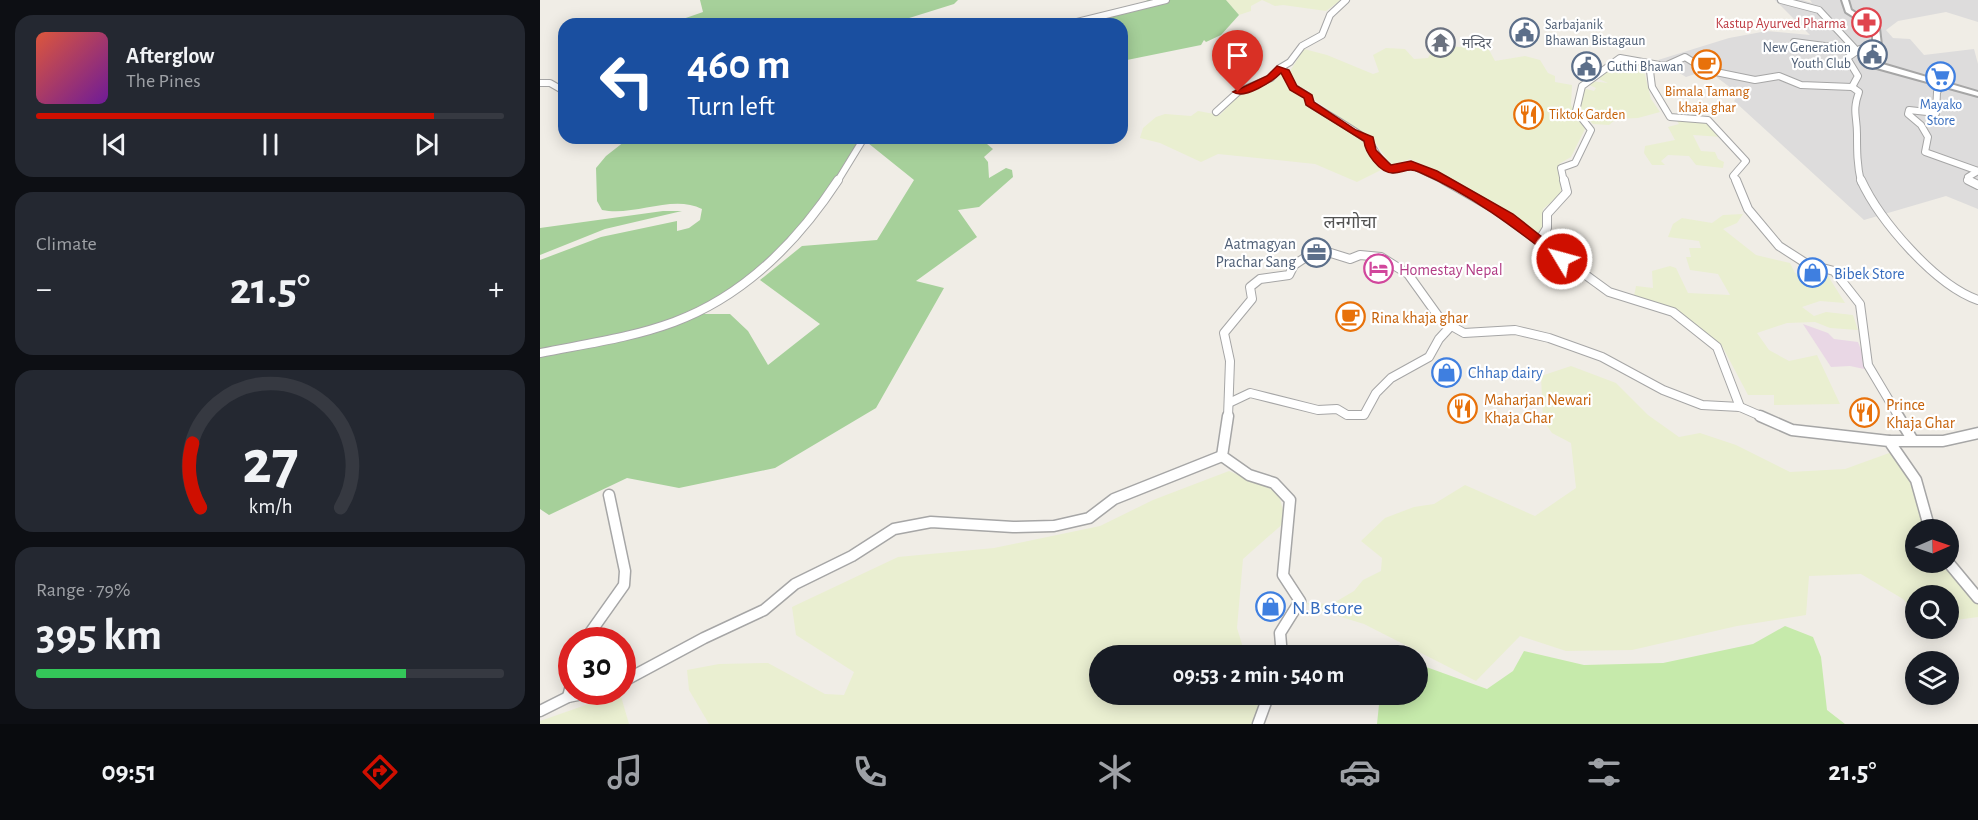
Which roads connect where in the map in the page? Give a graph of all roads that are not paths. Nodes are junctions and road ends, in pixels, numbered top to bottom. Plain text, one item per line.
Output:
1 (1166, 0) edge
2 (1346, 0) edge
3 (1781, 0) edge
4 (1845, 0) edge
5 (1093, 18) edge
6 (1794, 42) dead end
7 (1877, 45) junction
8 (1858, 52) junction
9 (1650, 63) junction
10 (1280, 68) junction
11 (540, 82) edge
12 (1943, 83) junction
13 (1852, 87) junction
14 (558, 88) edge
15 (1978, 94) edge
16 (1216, 112) dead end
17 (860, 144) edge
18 (1978, 171) edge
19 (1978, 185) edge
20 (1539, 242) junction
21 (1978, 300) edge
22 (1450, 327) junction
23 (540, 353) edge
24 (1231, 402) junction
25 (1740, 407) junction
26 (1978, 433) edge
27 (1912, 439) junction
28 (1889, 441) junction
29 (1222, 456) junction
30 (609, 495) dead end
31 (1927, 519) edge
32 (1957, 573) edge
33 (1978, 598) edge
34 (594, 627) edge
35 (1281, 645) edge
36 (636, 674) edge
37 (558, 702) edge
38 (1265, 705) edge
39 (540, 711) edge
40 (1258, 724) edge

1 - 5 street
2 - 10 street
3 - 8 street
4 - 7 street
6 - 8 street
7 - 8 street
7 - 12 street
8 - 13 street
9 - 13 street
9 - 20 street
9 - 27 street
10 - 16 street
10 - 20 street
11 - 14 street
12 - 15 street
12 - 18 street
13 - 21 street
17 - 23 street
18 - 19 street
20 - 25 street
22 - 24 street
22 - 24 street
22 - 25 street
24 - 29 street
25 - 28 street
26 - 27 street
27 - 28 street
28 - 31 street
29 - 35 street
29 - 36 street
30 - 34 street
32 - 33 street
37 - 39 street
38 - 40 street

